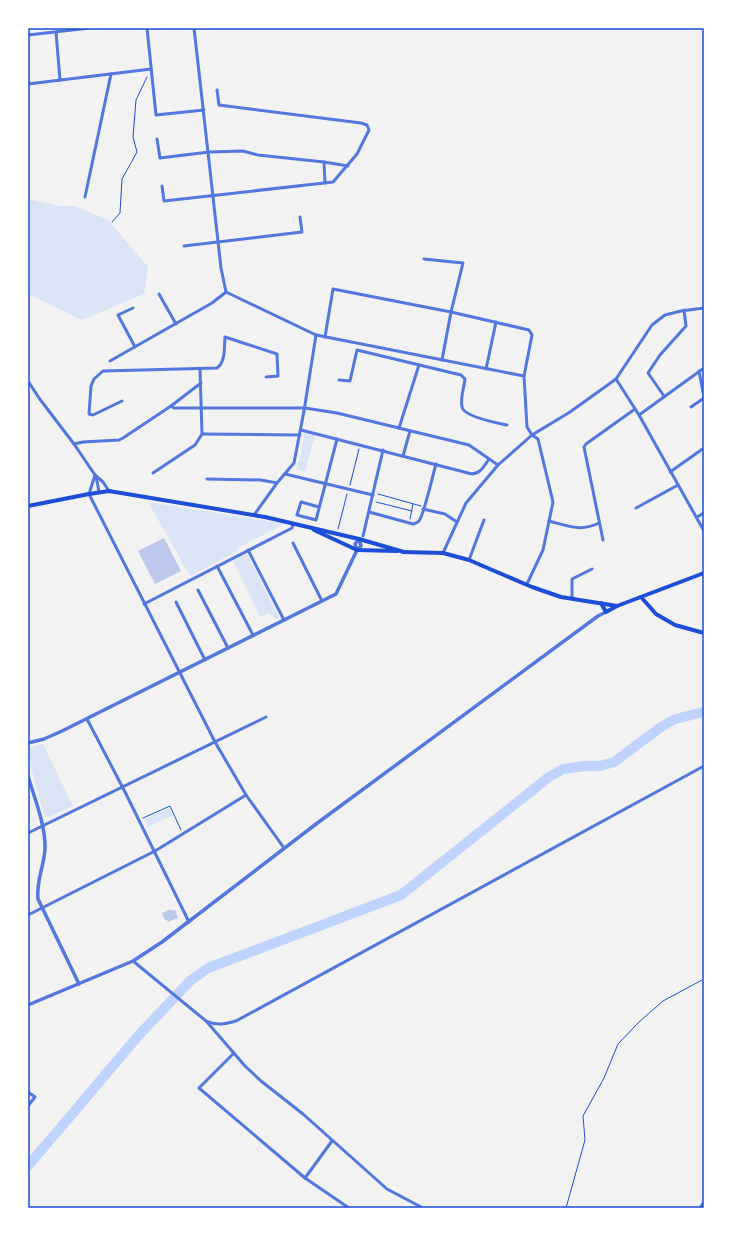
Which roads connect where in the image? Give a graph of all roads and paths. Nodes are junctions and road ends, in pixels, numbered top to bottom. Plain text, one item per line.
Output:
1 (90, 28) edge
2 (147, 28) edge
3 (194, 28) edge
4 (56, 32) junction
5 (28, 35) edge
6 (151, 69) junction
7 (111, 74) junction
8 (60, 80) junction
9 (28, 84) edge
10 (217, 90) dead end
11 (204, 110) junction
12 (158, 139) dead end
13 (209, 152) junction
14 (324, 162) junction
15 (348, 166) junction
16 (325, 183) junction
17 (162, 186) dead end
18 (213, 195) junction
19 (85, 197) dead end
20 (300, 217) dead end
21 (112, 222) dead end
22 (218, 242) junction
23 (184, 246) dead end
24 (424, 259) dead end
25 (226, 292) junction
26 (158, 294) dead end
27 (133, 308) dead end
28 (704, 308) edge
29 (684, 310) junction
30 (451, 312) junction
31 (496, 322) junction
32 (176, 324) junction
33 (316, 335) junction
34 (325, 337) junction
35 (135, 347) junction
36 (442, 360) junction
37 (110, 361) dead end
38 (419, 365) junction
39 (704, 368) edge
40 (200, 369) junction
41 (486, 369) junction
42 (699, 371) junction
43 (524, 376) junction
44 (266, 377) dead end
45 (616, 379) junction
46 (339, 380) dead end
47 (28, 381) edge
48 (201, 383) junction
49 (664, 396) junction
50 (704, 397) edge
51 (122, 401) dead end
52 (170, 406) junction
53 (691, 407) dead end
54 (202, 408) junction
55 (305, 408) junction
56 (635, 409) junction
57 (639, 415) junction
58 (507, 425) dead end
59 (399, 428) junction
60 (301, 430) junction
61 (410, 431) junction
62 (202, 434) junction
63 (300, 435) junction
64 (532, 435) junction
65 (337, 439) junction
66 (74, 444) junction
67 (704, 448) edge
68 (383, 450) junction
69 (403, 456) junction
70 (489, 459) junction
71 (436, 464) junction
72 (498, 465) junction
73 (670, 472) junction
74 (153, 473) dead end
75 (285, 474) junction
76 (95, 476) junction
77 (207, 479) dead end
78 (277, 483) junction
79 (325, 483) junction
80 (678, 485) junction
81 (109, 491) junction
82 (99, 492) junction
83 (89, 494) junction
84 (373, 494) junction
85 (372, 500) junction
86 (414, 504) junction
87 (420, 505) dead end
88 (28, 506) edge
89 (319, 507) junction
90 (636, 508) dead end
91 (424, 509) junction
92 (412, 511) junction
93 (369, 512) junction
94 (704, 513) edge
95 (254, 515) junction
96 (696, 517) junction
97 (484, 520) dead end
98 (549, 521) junction
99 (409, 522) junction
100 (457, 522) junction
101 (599, 523) junction
102 (293, 524) junction
103 (306, 526) junction
104 (704, 531) edge
105 (361, 537) junction
106 (603, 540) dead end
107 (293, 543) dead end
108 (248, 550) junction
109 (357, 550) junction
110 (404, 552) junction
111 (443, 553) junction
112 (469, 560) junction
113 (217, 566) junction
114 (592, 569) dead end
115 (704, 573) edge
116 (527, 584) junction
117 (198, 590) dead end
118 (641, 597) junction
119 (572, 599) junction
120 (322, 601) junction
121 (176, 602) dead end
122 (601, 603) junction
123 (144, 604) junction
124 (618, 606) junction
125 (606, 612) junction
126 (284, 620) junction
127 (704, 633) edge
128 (252, 635) junction
129 (228, 648) junction
130 (205, 660) junction
131 (180, 672) junction
132 (266, 717) dead end
133 (87, 719) junction
134 (215, 742) junction
135 (28, 743) edge
136 (704, 766) edge
137 (28, 776) edge
138 (123, 787) junction
139 (246, 795) junction
140 (139, 820) junction
141 (42, 826) junction
142 (182, 832) dead end
143 (28, 834) edge
144 (284, 848) junction
145 (155, 851) junction
146 (42, 908) junction
147 (28, 914) edge
148 (189, 922) junction
149 (133, 961) junction
150 (704, 979) edge
151 (79, 984) junction
152 (28, 1005) edge
153 (206, 1021) junction
154 (234, 1053) junction
155 (28, 1092) edge
156 (28, 1106) edge
157 (332, 1141) junction
158 (306, 1178) junction
159 (704, 1202) edge
160 (349, 1208) edge
161 (422, 1208) edge
162 (566, 1208) edge
163 (700, 1208) edge

1 - 4 street
2 - 6 street
3 - 11 street
4 - 5 street
4 - 8 street
6 - 7 street
6 - 11 street
6 - 21 path
7 - 8 street
7 - 19 street
8 - 9 street
10 - 15 street
11 - 13 street
12 - 13 street
13 - 14 street
13 - 18 street
14 - 15 street
14 - 16 street
15 - 16 street
16 - 18 street
17 - 18 street
18 - 22 street
20 - 22 street
22 - 23 street
22 - 25 street
24 - 30 street
25 - 32 street
25 - 33 street
26 - 32 street
27 - 35 street
28 - 29 street
29 - 45 street
29 - 49 street
30 - 31 street
30 - 34 street
30 - 36 street
31 - 41 street
31 - 43 street
32 - 35 street
33 - 34 street
33 - 55 street
34 - 36 street
35 - 37 street
36 - 41 street
38 - 46 street
38 - 58 street
38 - 59 street
39 - 42 street
40 - 44 street
40 - 48 street
40 - 51 street
41 - 43 street
42 - 49 street
42 - 50 street
43 - 64 street
45 - 56 street
45 - 64 street
47 - 66 street
48 - 52 street
48 - 54 street
49 - 57 street
50 - 53 street
52 - 54 street
52 - 66 street
54 - 55 street
54 - 62 street
55 - 59 street
55 - 60 street
56 - 57 street
56 - 101 street
57 - 73 street
59 - 61 street
60 - 63 street
60 - 65 street
61 - 69 street
61 - 70 street
62 - 63 street
62 - 74 street
63 - 75 street
64 - 72 street
64 - 98 street
65 - 68 street
65 - 79 street
66 - 76 street
67 - 73 street
68 - 69 street
68 - 84 street
69 - 71 street
70 - 71 street
70 - 72 street
71 - 91 street
72 - 100 street
73 - 80 street
75 - 78 street
75 - 79 street
76 - 81 street
76 - 82 street
76 - 83 street
77 - 78 street
78 - 95 street
79 - 84 street
79 - 89 street
80 - 90 street
80 - 96 street
81 - 82 main road
81 - 95 main road
82 - 83 main road
83 - 88 main road
83 - 123 street
84 - 85 street
84 - 86 path
85 - 92 path
85 - 93 street
86 - 87 path
86 - 92 path
89 - 89 street
91 - 99 street
91 - 100 street
92 - 99 path
93 - 99 street
93 - 105 street
94 - 96 street
95 - 102 main road
96 - 104 street
97 - 112 street
98 - 101 street
98 - 116 street
100 - 111 street
101 - 106 street
102 - 103 main road
102 - 108 street
103 - 105 main road
103 - 109 main road
105 - 109 street
105 - 110 main road
107 - 120 street
108 - 113 street
108 - 126 street
109 - 110 main road
109 - 120 street
110 - 111 main road
111 - 112 main road
112 - 116 main road
113 - 123 street
113 - 128 street
114 - 119 street
115 - 118 main road
116 - 119 main road
117 - 129 street
118 - 124 main road
118 - 127 main road
119 - 122 main road
120 - 126 street
121 - 130 street
122 - 124 main road
122 - 125 main road
123 - 131 street
124 - 125 main road
125 - 144 street
126 - 128 street
128 - 129 street
129 - 130 street
130 - 131 street
131 - 133 street
131 - 134 street
132 - 134 street
133 - 135 street
133 - 138 street
134 - 138 street
134 - 139 street
136 - 153 street
137 - 141 street
138 - 140 street
138 - 141 street
139 - 144 street
139 - 145 street
140 - 142 path
140 - 145 street
141 - 143 street
141 - 146 street
144 - 148 street
145 - 146 street
145 - 148 street
146 - 147 street
146 - 151 street
148 - 149 street
149 - 151 street
149 - 153 street
150 - 162 path
151 - 152 street
153 - 154 street
154 - 157 street
154 - 158 street
155 - 156 street
157 - 158 street
157 - 161 street
158 - 160 street
159 - 163 street

